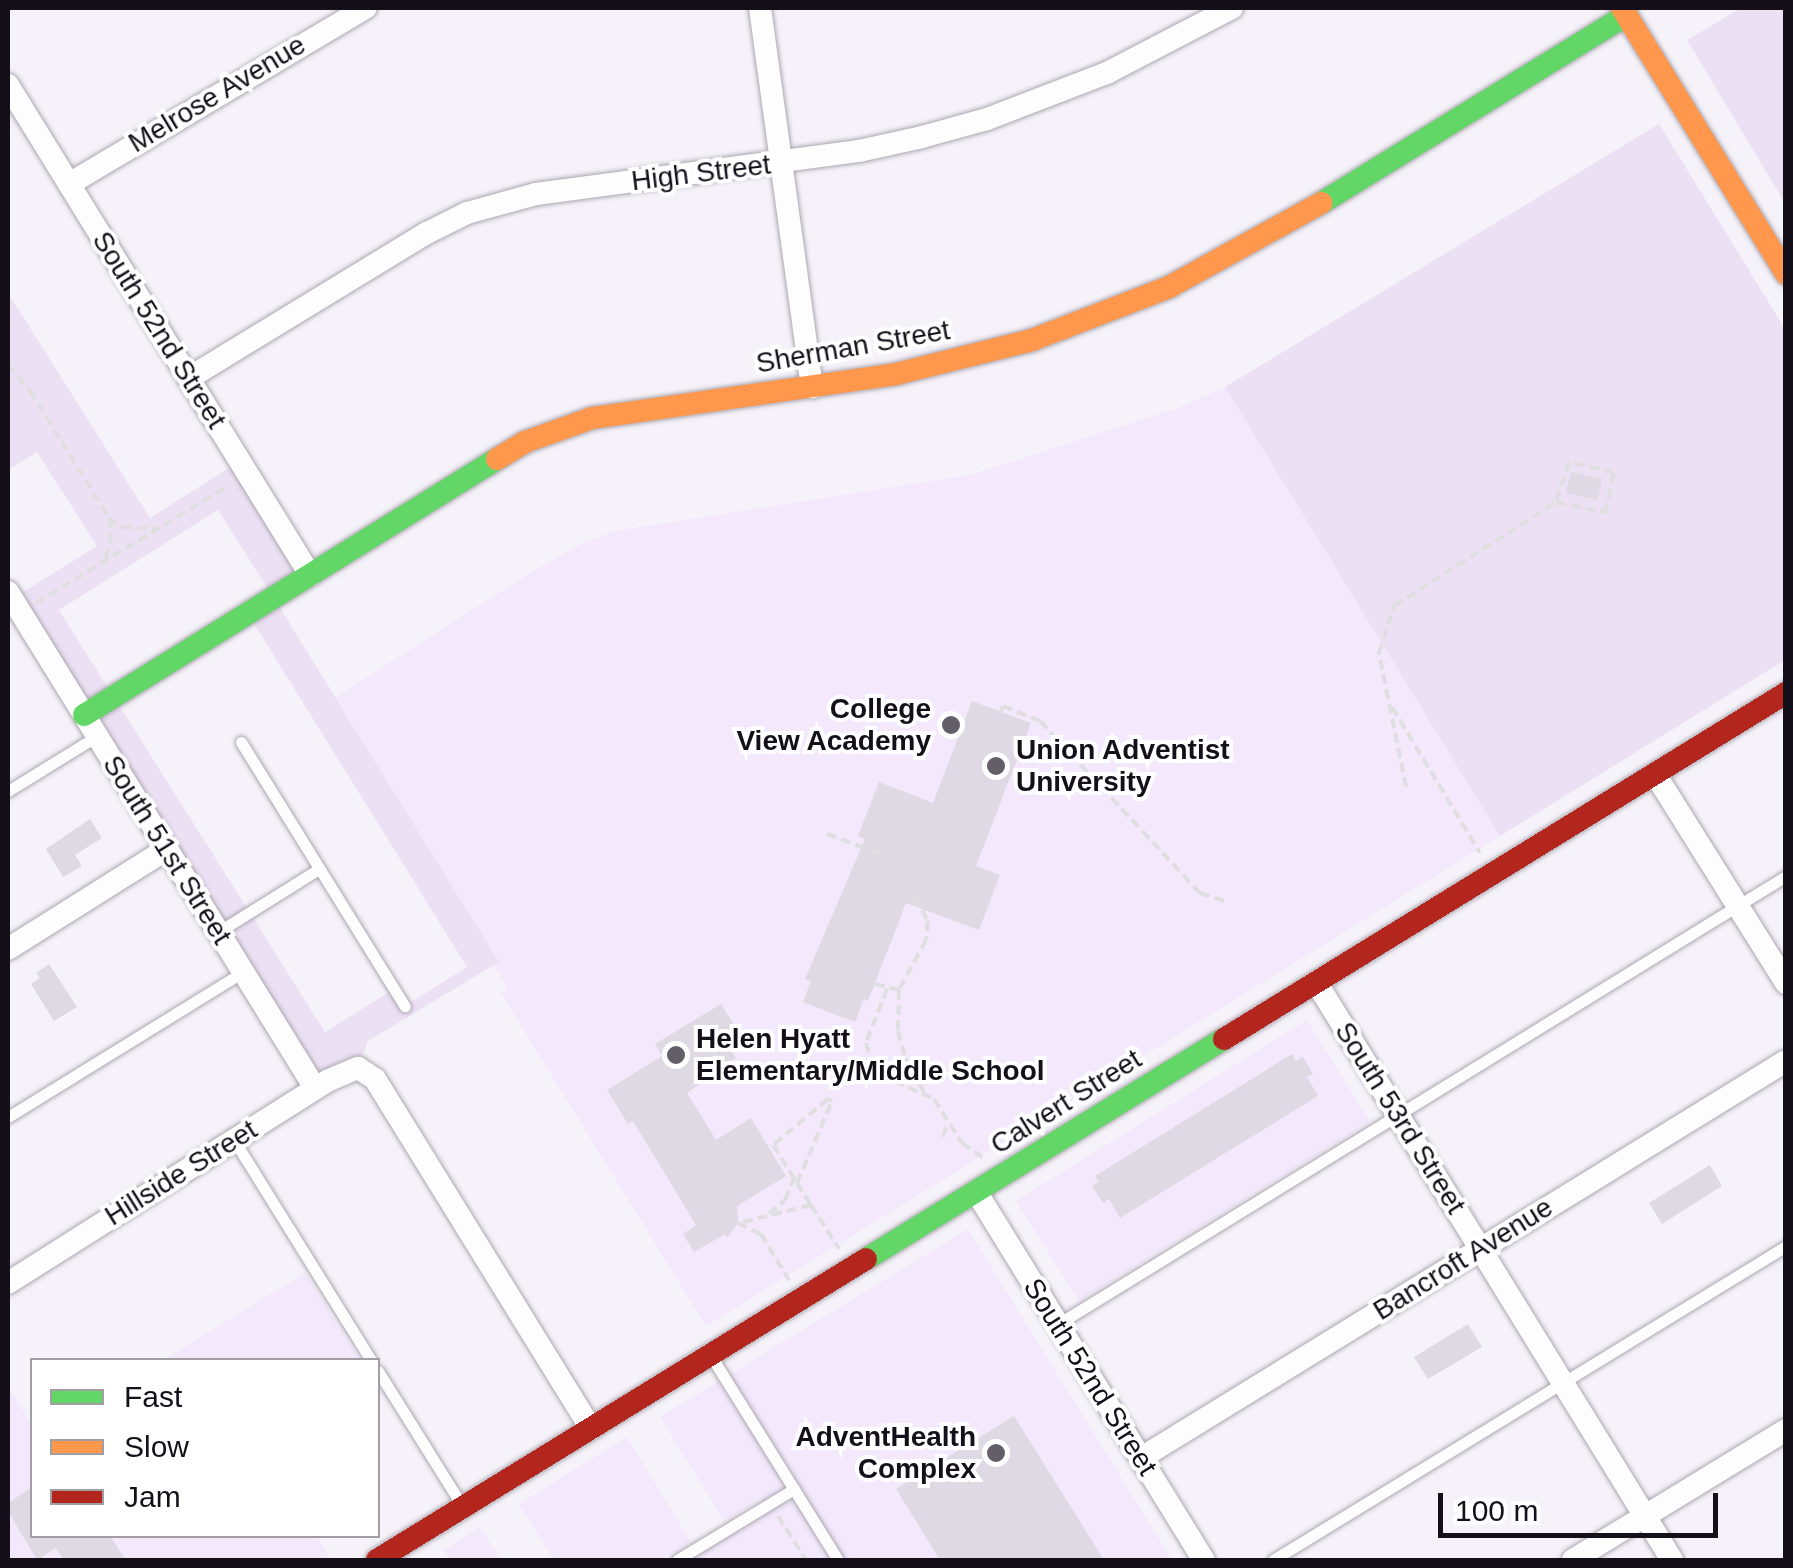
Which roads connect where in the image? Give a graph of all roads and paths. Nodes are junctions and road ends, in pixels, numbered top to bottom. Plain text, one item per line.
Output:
1 (366, 8) edge
2 (760, 8) edge
3 (1232, 8) edge
4 (1625, 11) edge
5 (8, 85) edge
6 (780, 162) junction
7 (69, 184) junction
8 (1786, 274) edge
9 (8, 365) edge
10 (189, 378) junction
11 (812, 387) junction
12 (229, 486) dead end
13 (1556, 502) junction
14 (109, 518) junction
15 (159, 528) junction
16 (105, 562) junction
17 (310, 575) junction
18 (18, 606) edge
19 (1786, 693) edge
20 (1389, 703) junction
21 (1001, 712) dead end
22 (84, 715) junction
23 (97, 736) junction
24 (240, 742) dead end
25 (1655, 774) junction
26 (1406, 786) dead end
27 (8, 791) edge
28 (826, 834) dead end
29 (167, 849) junction
30 (1480, 854) dead end
31 (884, 856) dead end
32 (320, 869) junction
33 (1786, 876) edge
34 (916, 897) dead end
35 (1227, 902) dead end
36 (1737, 905) junction
37 (218, 932) junction
38 (8, 948) edge
39 (243, 972) junction
40 (1316, 982) junction
41 (1786, 983) edge
42 (875, 984) dead end
43 (888, 989) junction
44 (899, 990) junction
45 (405, 1006) dead end
46 (1786, 1061) edge
47 (315, 1088) junction
48 (927, 1096) junction
49 (1398, 1116) junction
50 (8, 1117) edge
51 (948, 1125) junction
52 (942, 1137) dead end
53 (234, 1140) junction
54 (986, 1159) dead end
55 (796, 1180) junction
56 (977, 1193) junction
57 (811, 1205) junction
58 (767, 1216) junction
59 (1786, 1246) edge
60 (1480, 1249) junction
61 (852, 1270) junction
62 (789, 1280) dead end
63 (8, 1283) edge
64 (1058, 1324) junction
65 (711, 1356) junction
66 (370, 1358) edge
67 (380, 1374) edge
68 (1562, 1382) junction
69 (591, 1428) junction
70 (1786, 1430) edge
71 (1140, 1458) junction
72 (794, 1489) junction
73 (770, 1504) junction
74 (463, 1508) junction
75 (1645, 1516) junction
76 (377, 1560) edge
77 (676, 1560) edge
78 (806, 1560) edge
79 (838, 1560) edge
80 (1204, 1560) edge
81 (1274, 1560) edge
82 (1573, 1560) edge
83 (1672, 1560) edge

1 - 7 street, Melrose Avenue
2 - 6 street
3 - 6 street, High Street
4 - 8 street
4 - 11 street, Sherman Street
5 - 7 street, South 52nd Street
6 - 10 street, High Street
6 - 11 street
7 - 10 street, South 52nd Street
9 - 14 path
10 - 17 street, South 52nd Street
11 - 17 street, Sherman Street
12 - 15 path
13 - 13 path
13 - 20 path
14 - 15 path
14 - 16 path
15 - 16 path
16 - 18 path
17 - 22 street, Sherman Street
18 - 22 street, South 51st Street
19 - 25 street, Calvert Street
20 - 26 path
20 - 30 path
21 - 35 path
22 - 23 street, South 51st Street
23 - 27 lane
23 - 29 street, South 51st Street
24 - 32 lane
25 - 36 street
25 - 40 street, Calvert Street
28 - 31 path
29 - 37 street, South 51st Street
29 - 38 street
32 - 37 lane
32 - 45 lane
33 - 36 lane
34 - 44 path
36 - 41 street
36 - 49 lane
37 - 39 street, South 51st Street
39 - 47 street, South 51st Street
39 - 50 lane
40 - 49 street, South 53rd Street
40 - 56 street, Calvert Street
42 - 43 path
43 - 44 path
43 - 48 path
44 - 48 path
46 - 60 street, Bancroft Avenue
47 - 53 street, Hillside Street
47 - 69 street, Hillside Street
48 - 51 path
49 - 60 street, South 53rd Street
49 - 64 lane
51 - 52 path
51 - 54 path
53 - 63 street, Hillside Street
53 - 66 lane
55 - 55 path
55 - 57 path
55 - 58 path
56 - 61 street, Calvert Street
56 - 64 street, South 52nd Street
57 - 58 path
57 - 61 path
58 - 62 path
59 - 68 lane
60 - 68 street, South 53rd Street
60 - 71 street, Bancroft Avenue
61 - 65 street, Calvert Street
64 - 71 street, South 52nd Street
65 - 69 street, Calvert Street
65 - 72 lane
67 - 74 lane
68 - 75 street, South 53rd Street
68 - 81 lane
69 - 74 street, Calvert Street
70 - 75 street
71 - 80 street, South 52nd Street
72 - 73 lane
72 - 79 lane
73 - 77 lane
73 - 78 path
74 - 76 street, Calvert Street
75 - 82 street
75 - 83 street, South 53rd Street

